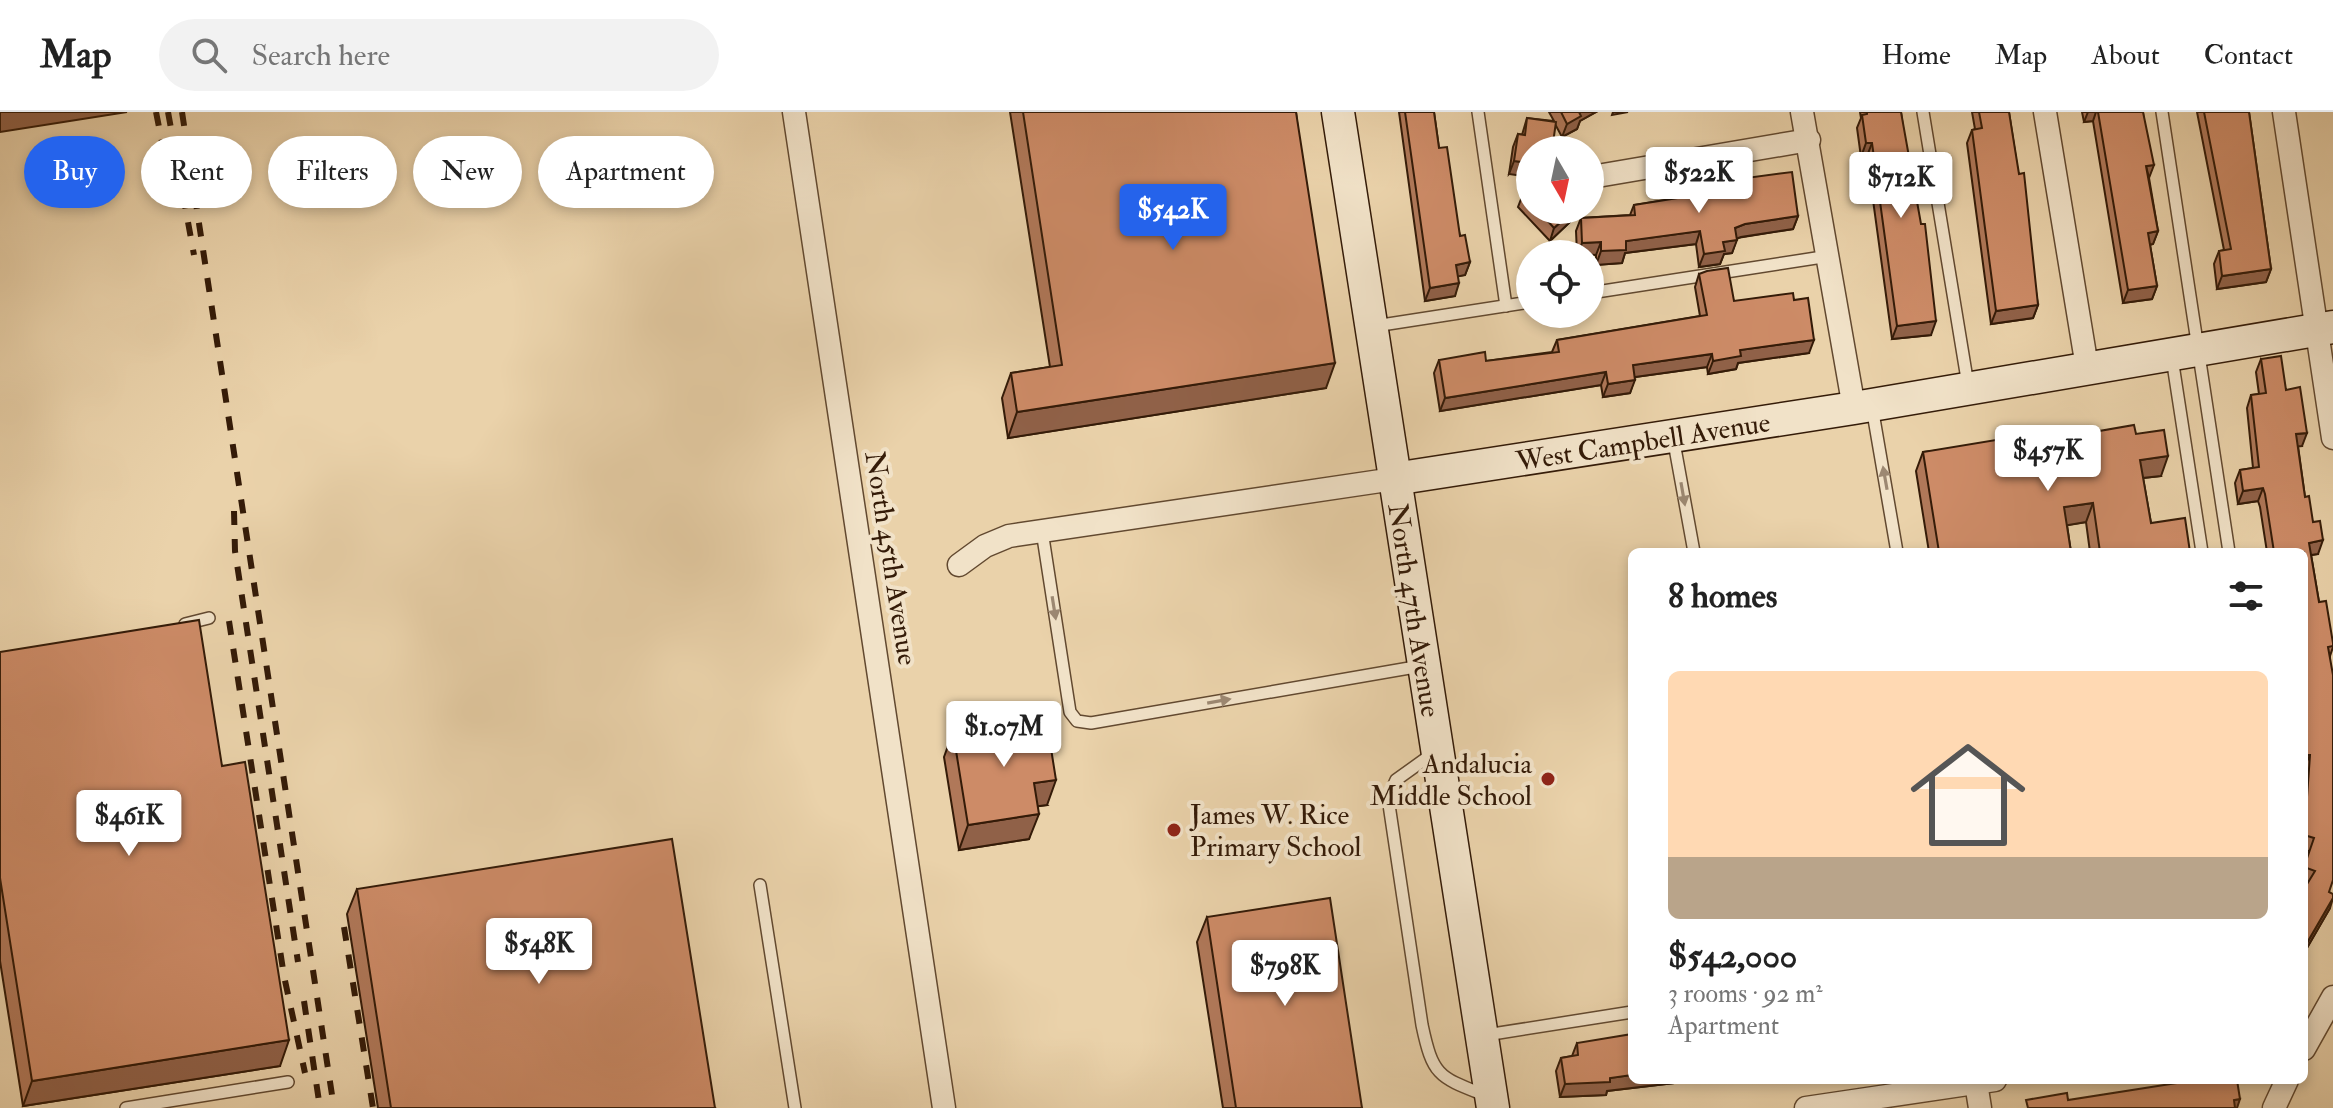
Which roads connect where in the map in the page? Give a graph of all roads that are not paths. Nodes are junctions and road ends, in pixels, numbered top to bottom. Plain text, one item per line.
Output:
1 (794, 112) edge
2 (1338, 112) edge
3 (1478, 112) edge
4 (1802, 112) edge
5 (1923, 112) edge
6 (2045, 112) edge
7 (2162, 112) edge
8 (2284, 112) edge
9 (1809, 140) junction
10 (1604, 175) edge
11 (1829, 256) junction
12 (1604, 291) edge
13 (1516, 304) edge
14 (1506, 306) junction
15 (1370, 326) junction
16 (2324, 329) edge
17 (2185, 351) junction
18 (2087, 367) junction
19 (1968, 386) junction
20 (1863, 406) junction
21 (1673, 436) junction
22 (2333, 438) edge
23 (1394, 479) junction
24 (1042, 531) junction
25 (1693, 548) edge
26 (1896, 548) edge
27 (2202, 548) edge
28 (2228, 548) edge
29 (959, 565) dead end
30 (209, 618) dead end
31 (171, 627) edge
32 (1424, 666) junction
33 (1437, 751) junction
34 (760, 885) dead end
35 (2333, 997) edge
36 (1628, 1013) edge
37 (1481, 1036) junction
38 (2308, 1036) edge
39 (288, 1082) dead end
40 (1968, 1084) edge
41 (1984, 1084) edge
42 (2285, 1084) edge
43 (1492, 1103) edge
44 (1858, 1104) edge
45 (126, 1108) edge
46 (795, 1108) edge
47 (944, 1108) edge
48 (1806, 1108) edge
49 (1980, 1108) edge
50 (2274, 1108) edge

1 - 47 street, North 45th Avenue
2 - 15 street, North 47th Avenue
3 - 14 lane
4 - 9 street
5 - 19 lane
6 - 18 street
7 - 17 lane
8 - 16 street
9 - 10 street
9 - 11 street
11 - 12 lane
11 - 20 street
13 - 14 lane
14 - 15 lane
15 - 23 street, North 47th Avenue
16 - 17 street, West Campbell Avenue
16 - 22 street
17 - 18 street, West Campbell Avenue
17 - 27 lane
17 - 28 lane
18 - 19 street, West Campbell Avenue
19 - 20 street, West Campbell Avenue
20 - 21 street, West Campbell Avenue
26 -> 20 lane
21 - 23 street, West Campbell Avenue
21 -> 25 lane
23 - 24 street, West Campbell Avenue
23 - 32 street, North 47th Avenue
24 - 29 street, West Campbell Avenue
24 -> 32 lane
30 - 31 lane
32 - 33 street, North 47th Avenue
33 - 37 street, North 47th Avenue
33 - 43 lane
34 - 46 lane
35 - 38 street
36 - 37 lane
37 - 43 street, North 47th Avenue
39 - 45 lane
40 - 44 street
41 - 49 street
42 - 50 street
44 - 48 street

